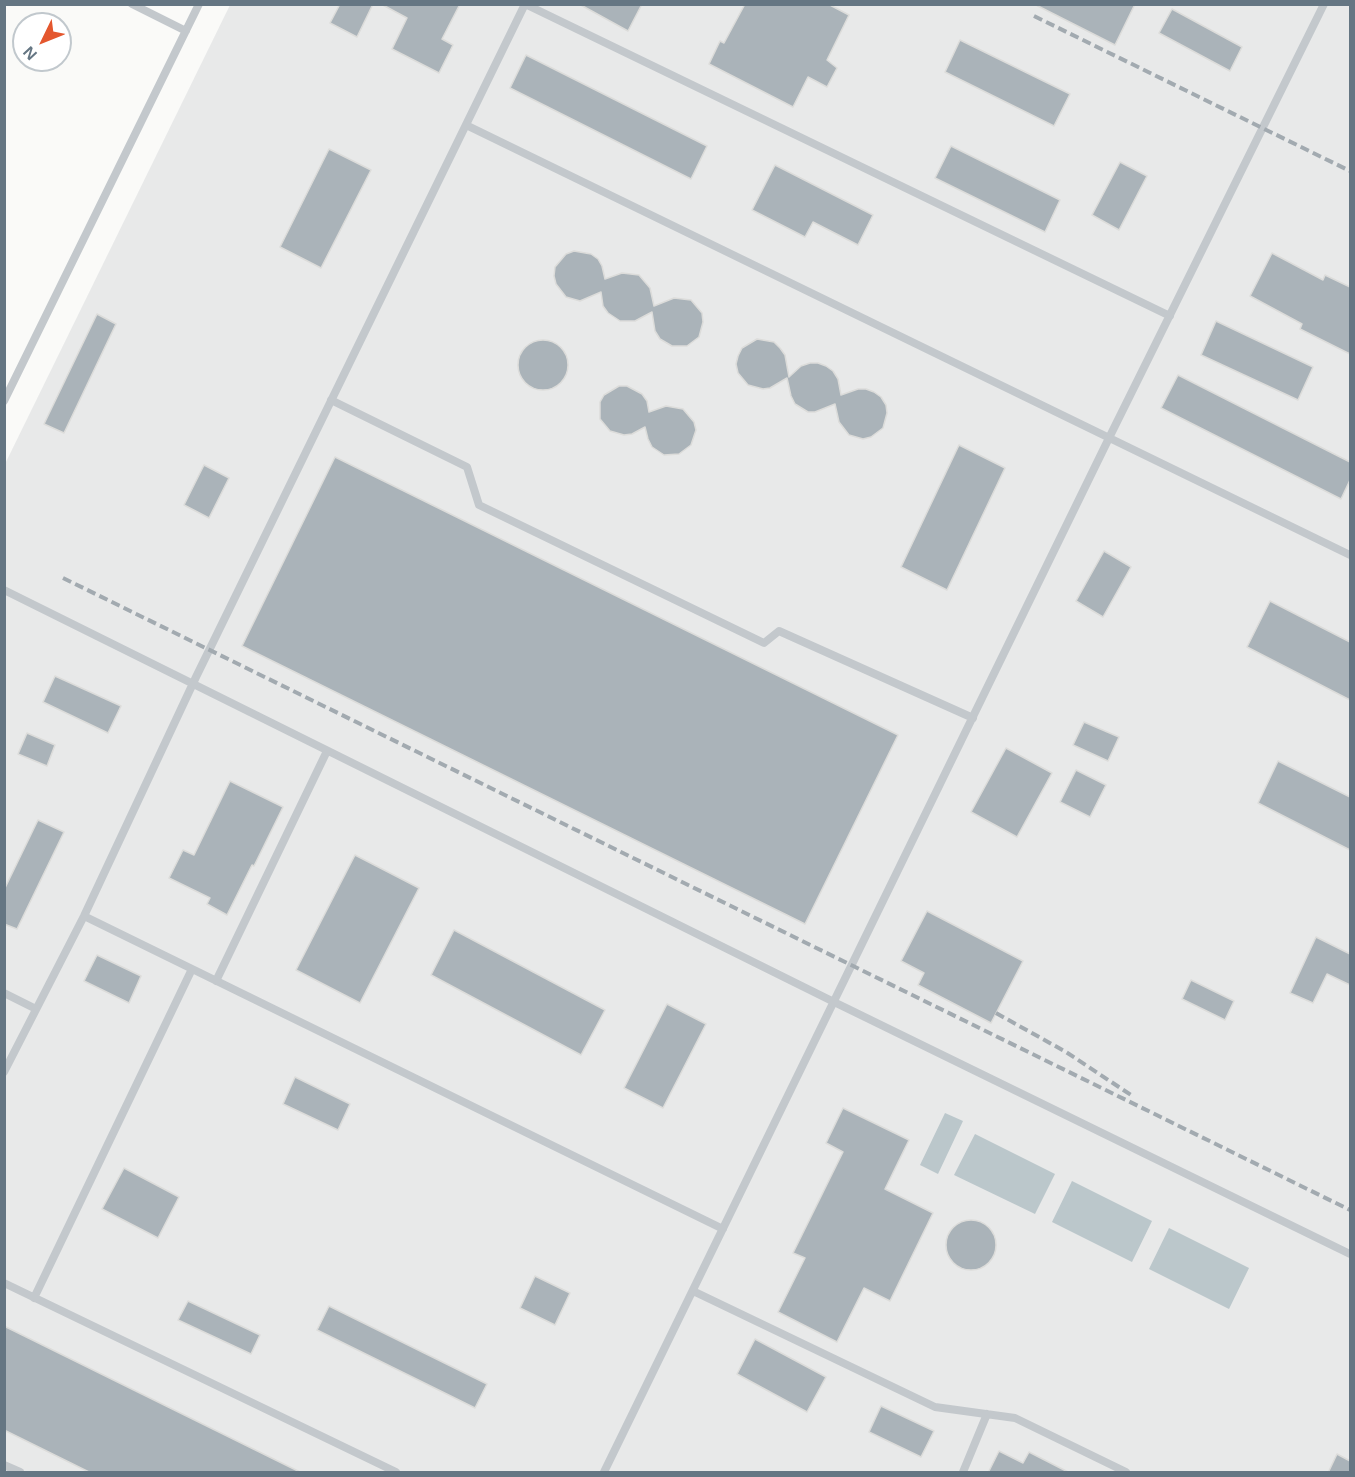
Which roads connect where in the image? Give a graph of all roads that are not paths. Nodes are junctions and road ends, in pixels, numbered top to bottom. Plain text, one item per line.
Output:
1 (132, 4) edge
2 (199, 4) edge
3 (1324, 4) edge
4 (186, 31) junction
5 (466, 125) junction
6 (1170, 316) junction
7 (4, 400) edge
8 (331, 400) junction
9 (1109, 438) junction
10 (1350, 555) edge
11 (4, 590) edge
12 (192, 685) junction
13 (973, 718) junction
14 (327, 751) junction
15 (84, 916) junction
16 (192, 969) junction
17 (216, 981) junction
18 (4, 993) edge
19 (834, 1002) junction
20 (36, 1009) junction
21 (4, 1072) edge
22 (723, 1229) junction
23 (1350, 1254) edge
24 (4, 1283) edge
25 (693, 1291) junction
26 (34, 1298) junction
27 (987, 1414) junction
28 (4, 1465) edge
29 (20, 1473) edge
30 (396, 1473) edge
31 (604, 1473) edge
32 (963, 1473) edge
33 (1126, 1473) edge

1 - 4 lane
2 - 4 lane
3 - 6 lane
4 - 7 lane
5 - 6 lane
5 - 8 lane
5 - 9 lane
6 - 9 lane
8 - 12 lane
8 - 13 lane
9 - 10 lane
9 - 13 lane
11 - 12 lane
12 - 14 lane
12 - 15 lane
13 - 19 lane
14 - 17 lane
14 - 19 lane
15 - 16 lane
15 - 20 lane
16 - 17 lane
16 - 26 lane
17 - 22 lane
18 - 20 lane
19 - 22 lane
19 - 23 lane
20 - 21 lane
22 - 25 lane
24 - 26 lane
25 - 27 lane
25 - 31 lane
26 - 30 lane
27 - 32 lane
27 - 33 lane
28 - 29 lane

